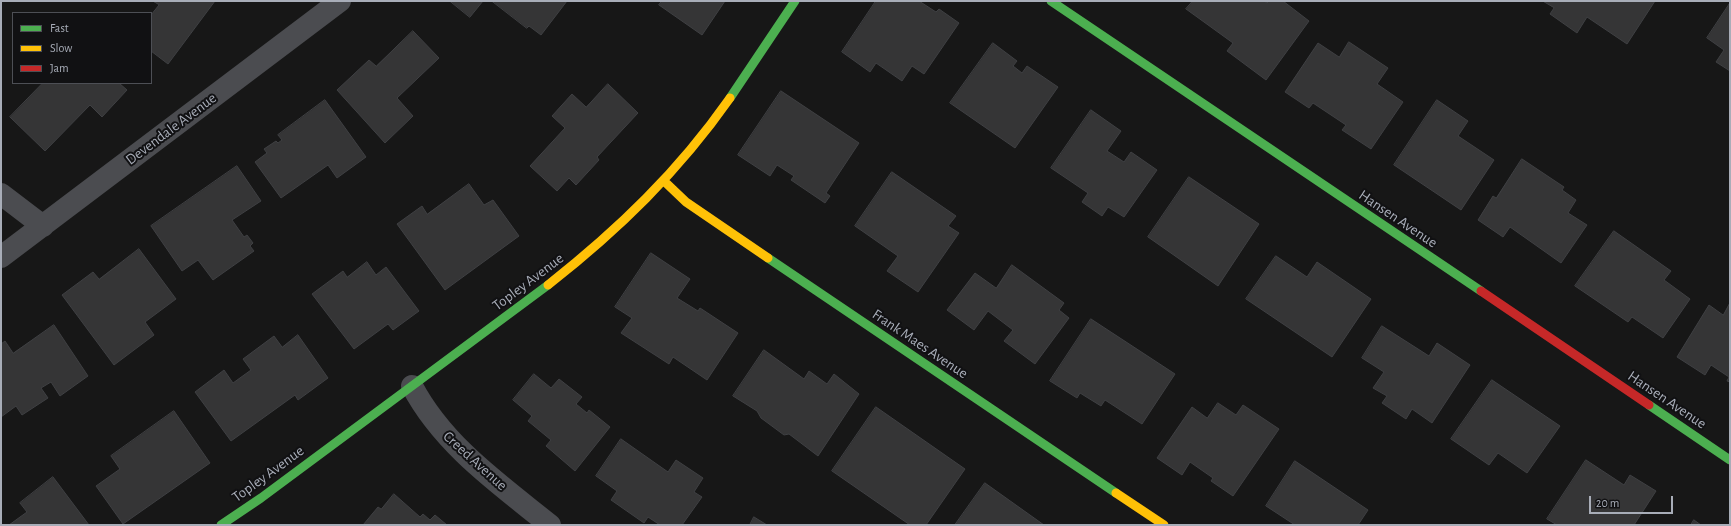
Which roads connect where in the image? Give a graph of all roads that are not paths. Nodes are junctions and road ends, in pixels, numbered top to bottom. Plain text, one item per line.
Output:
1 (795, 1) edge
2 (1051, 1) edge
3 (337, 2) edge
4 (664, 181) junction
5 (1, 194) edge
6 (43, 226) junction
7 (1, 257) edge
8 (412, 386) junction
9 (1730, 460) edge
10 (221, 525) edge
11 (550, 525) edge
12 (1164, 525) edge

1 - 4 street, Topley Avenue
2 - 9 street, Hansen Avenue
3 - 6 street, Devendale Avenue
4 - 8 street, Topley Avenue
4 - 12 street, Frank Maes Avenue
5 - 6 street
6 - 7 street, Devendale Avenue
8 - 10 street, Topley Avenue
8 - 11 street, Creed Avenue

